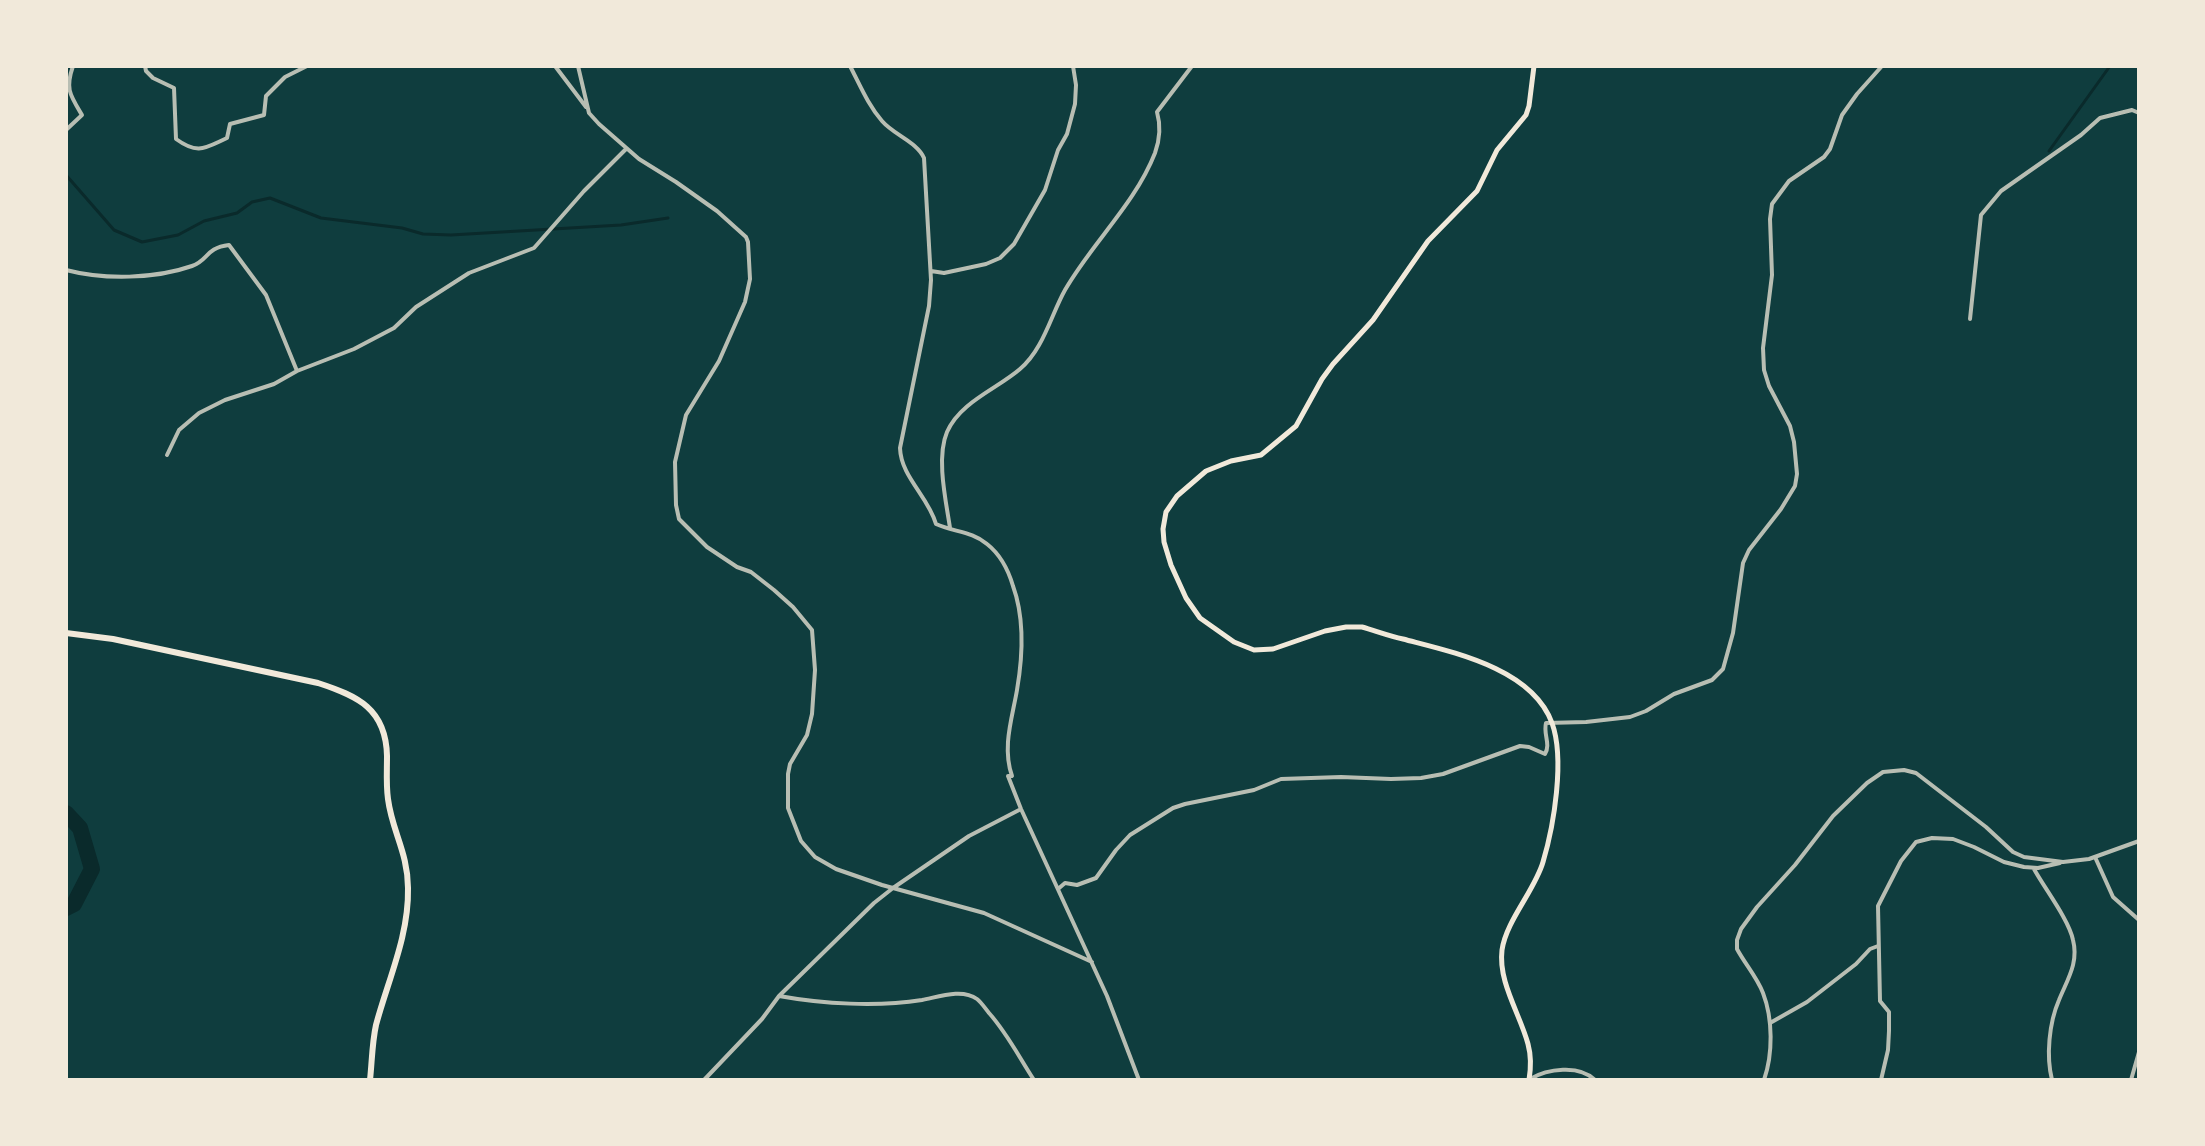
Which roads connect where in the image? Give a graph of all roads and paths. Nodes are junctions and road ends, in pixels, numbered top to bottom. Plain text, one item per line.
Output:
1 (73, 66) edge
2 (145, 66) edge
3 (307, 66) edge
4 (555, 66) edge
5 (578, 66) edge
6 (850, 66) edge
7 (1073, 66) edge
8 (1192, 66) edge
9 (1534, 66) edge
10 (1882, 66) edge
11 (589, 113) junction
12 (2139, 113) edge
13 (66, 130) edge
14 (626, 149) junction
15 (66, 270) edge
16 (931, 271) junction
17 (1970, 319) dead end
18 (297, 371) junction
19 (167, 455) dead end
20 (950, 528) junction
21 (66, 633) edge
22 (1552, 722) junction
23 (1021, 809) junction
24 (2139, 841) edge
25 (2095, 857) junction
26 (2063, 862) junction
27 (2034, 868) junction
28 (893, 888) junction
29 (1058, 889) junction
30 (2139, 920) edge
31 (1879, 946) junction
32 (1092, 962) junction
33 (779, 996) junction
34 (1770, 1023) junction
35 (2139, 1052) edge
36 (1530, 1079) edge
37 (370, 1080) edge
38 (704, 1080) edge
39 (1034, 1080) edge
40 (1139, 1080) edge
41 (1595, 1080) edge
42 (1764, 1080) edge
43 (1881, 1080) edge
44 (2052, 1080) edge
45 (2131, 1080) edge

1 - 13 street
2 - 3 street
4 - 11 street
5 - 11 street
6 - 16 street
7 - 16 street
8 - 20 street
9 - 22 main road
10 - 22 street
11 - 14 street
12 - 17 street
14 - 18 street
14 - 28 street
15 - 18 street
16 - 20 street
18 - 19 street
20 - 23 street
21 - 37 main road
22 - 29 street
22 - 36 main road
23 - 28 street
23 - 29 street
24 - 25 street
25 - 26 street
25 - 30 street
26 - 27 street
26 - 34 street
27 - 31 street
27 - 44 street
28 - 32 street
28 - 33 street
29 - 32 street
31 - 34 street
31 - 43 street
32 - 40 street
33 - 38 street
33 - 39 street
34 - 42 street
35 - 45 street
36 - 41 street

